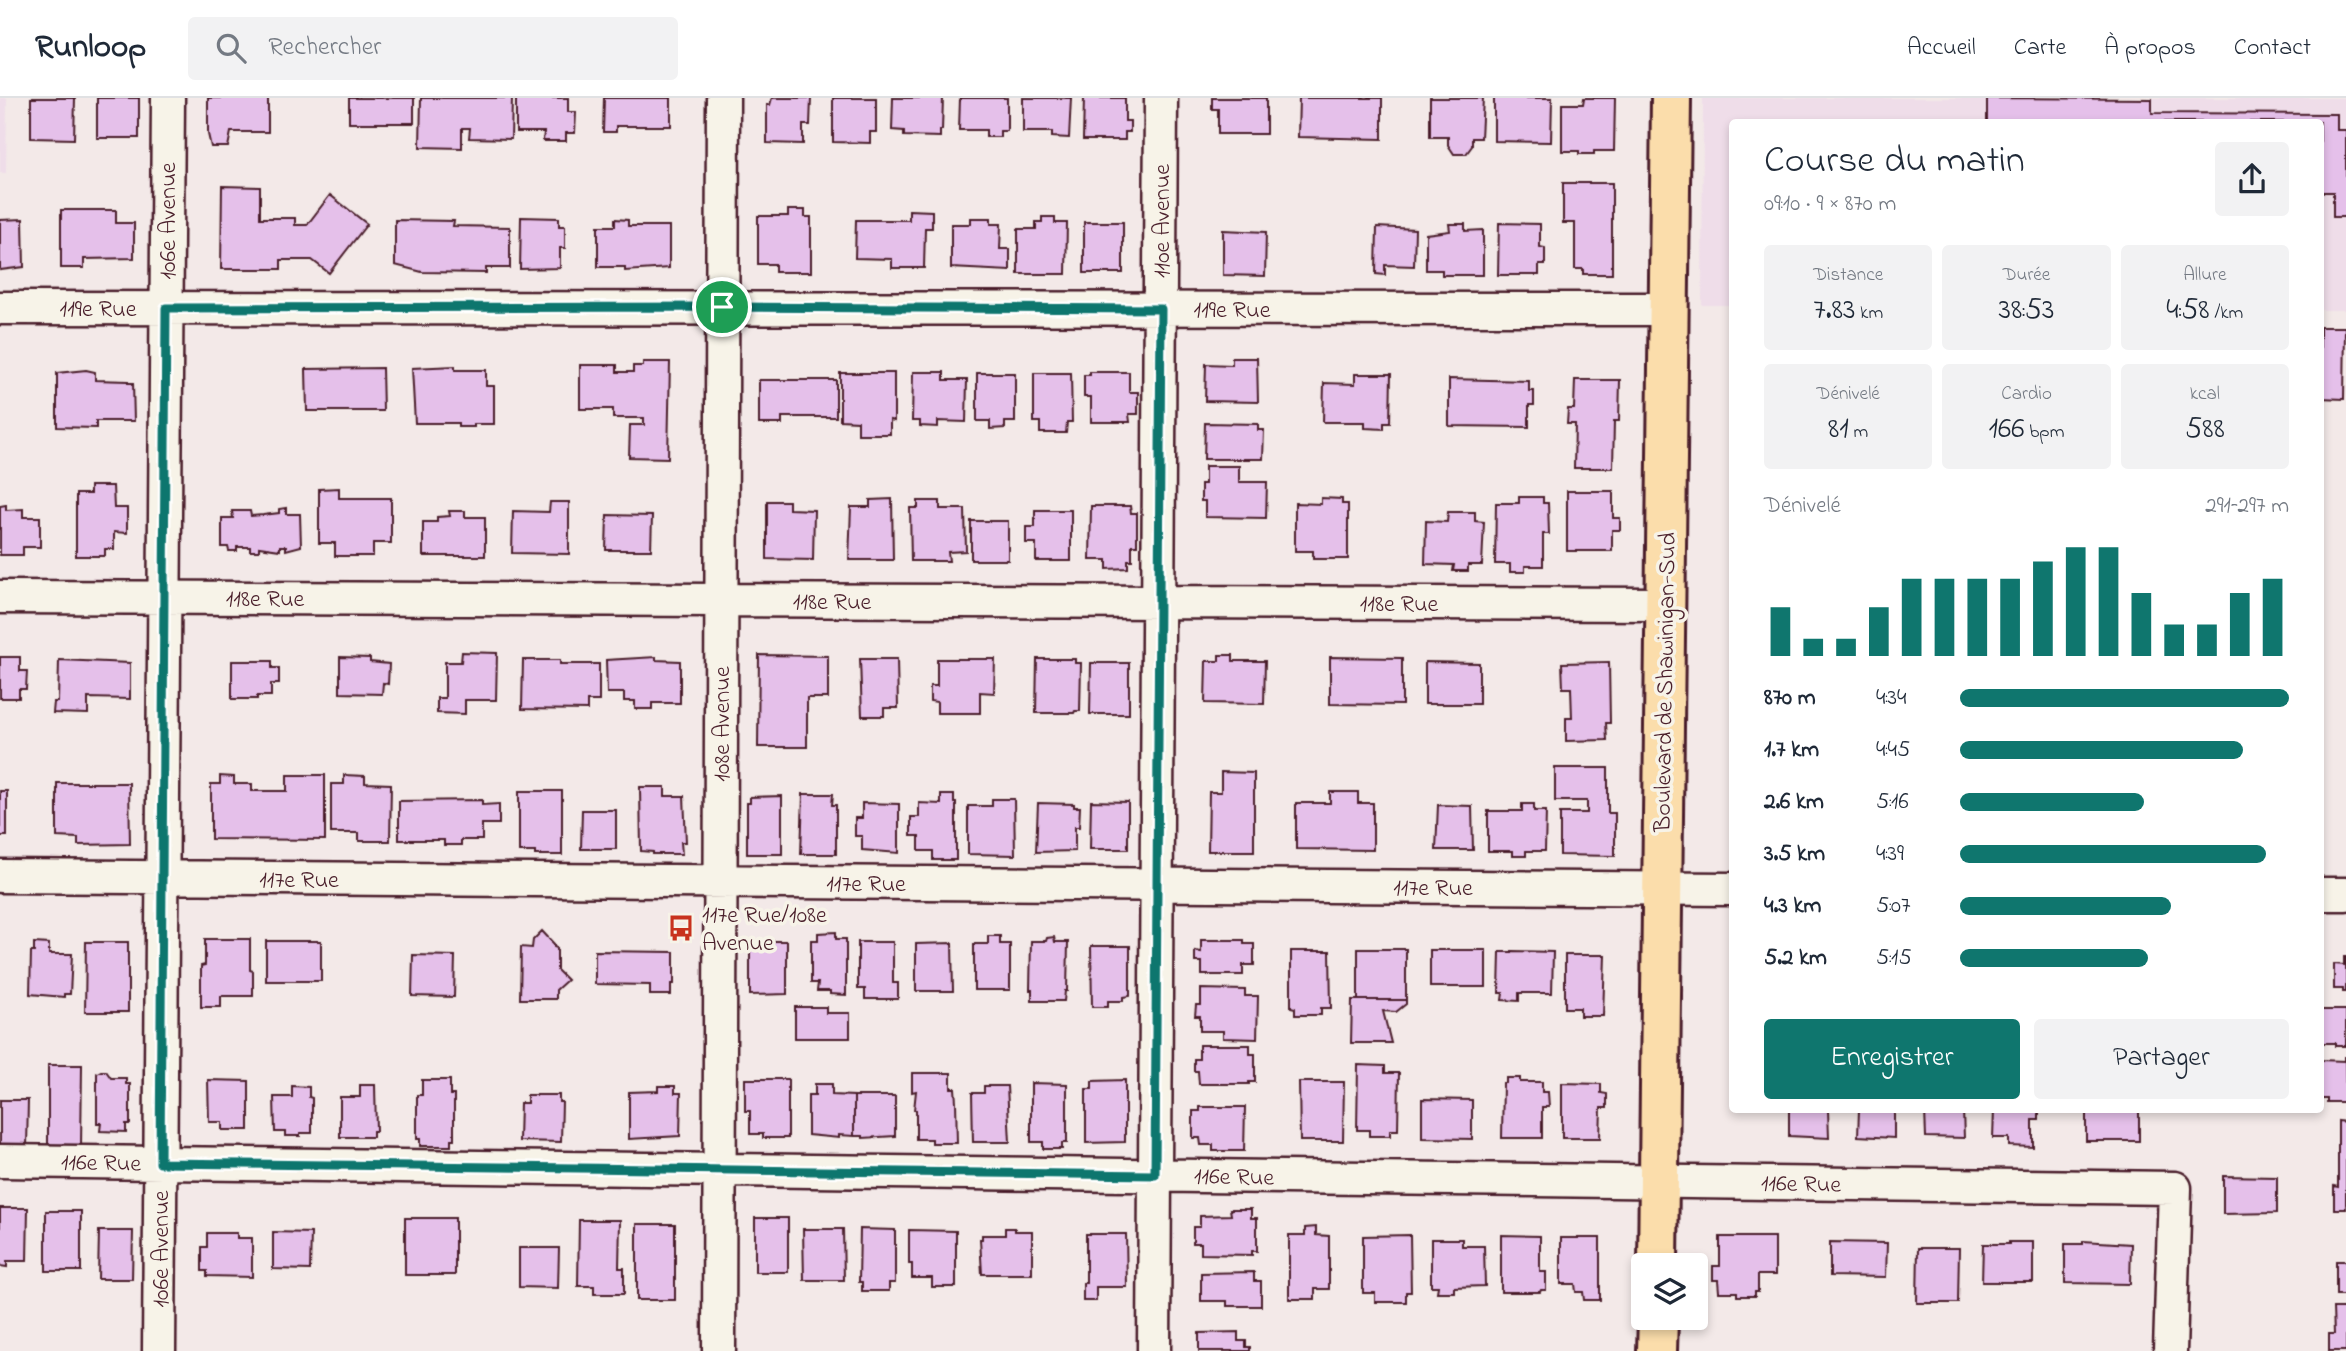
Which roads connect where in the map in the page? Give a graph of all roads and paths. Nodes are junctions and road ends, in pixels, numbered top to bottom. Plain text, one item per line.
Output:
1 (168, 98) edge
2 (723, 98) edge
3 (1161, 98) edge
4 (1671, 98) edge
5 (722, 307) junction
6 (0, 308) edge
7 (166, 308) junction
8 (1161, 309) junction
9 (1667, 309) junction
10 (0, 597) edge
11 (164, 597) junction
12 (721, 600) junction
13 (1159, 602) junction
14 (1664, 604) junction
15 (0, 876) edge
16 (163, 878) junction
17 (720, 882) junction
18 (1157, 885) junction
19 (1662, 889) junction
20 (1729, 890) edge
21 (2324, 894) edge
22 (2346, 894) edge
23 (0, 1160) edge
24 (160, 1163) junction
25 (719, 1170) junction
26 (1155, 1175) junction
27 (1659, 1182) junction
28 (1658, 1253) edge
29 (1658, 1330) edge
30 (159, 1351) edge
31 (719, 1351) edge
32 (1154, 1351) edge
33 (1657, 1351) edge
34 (2171, 1351) edge

1 - 7 street, 106e Avenue
2 - 5 street, 108e Avenue
3 - 8 street, 110e Avenue
4 - 9 main road, Boulevard de Shawinigan-Sud
5 - 7 street, 119e Rue
5 - 8 street, 119e Rue
5 - 12 street, 108e Avenue
6 - 7 street, 119e Rue
7 - 11 street, 106e Avenue
8 - 9 street, 119e Rue
8 - 13 street, 110e Avenue
9 - 14 main road, Boulevard de Shawinigan-Sud
10 - 11 street, 118e Rue
11 - 12 street, 118e Rue
11 - 16 street, 106e Avenue
12 - 13 street, 118e Rue
12 - 17 street, 108e Avenue
13 - 14 street, 118e Rue
13 - 18 street, 110e Avenue
14 - 19 main road, Boulevard de Shawinigan-Sud
15 - 16 street, 117e Rue
16 - 17 street, 117e Rue
16 - 24 street, 106e Avenue
17 - 18 street, 117e Rue
17 - 25 street, 108e Avenue
18 - 19 street, 117e Rue
18 - 26 street, 110e Avenue
19 - 20 street, 117e Rue
19 - 27 main road, Boulevard de Shawinigan-Sud
21 - 22 street
23 - 24 street, 116e Rue
24 - 25 street, 116e Rue
24 - 30 street, 106e Avenue
25 - 26 street, 116e Rue
25 - 31 street, 108e Avenue
26 - 27 street, 116e Rue
26 - 32 street, 110e Avenue
27 - 28 main road, Boulevard de Shawinigan-Sud
27 - 34 street, 116e Rue
29 - 33 main road

